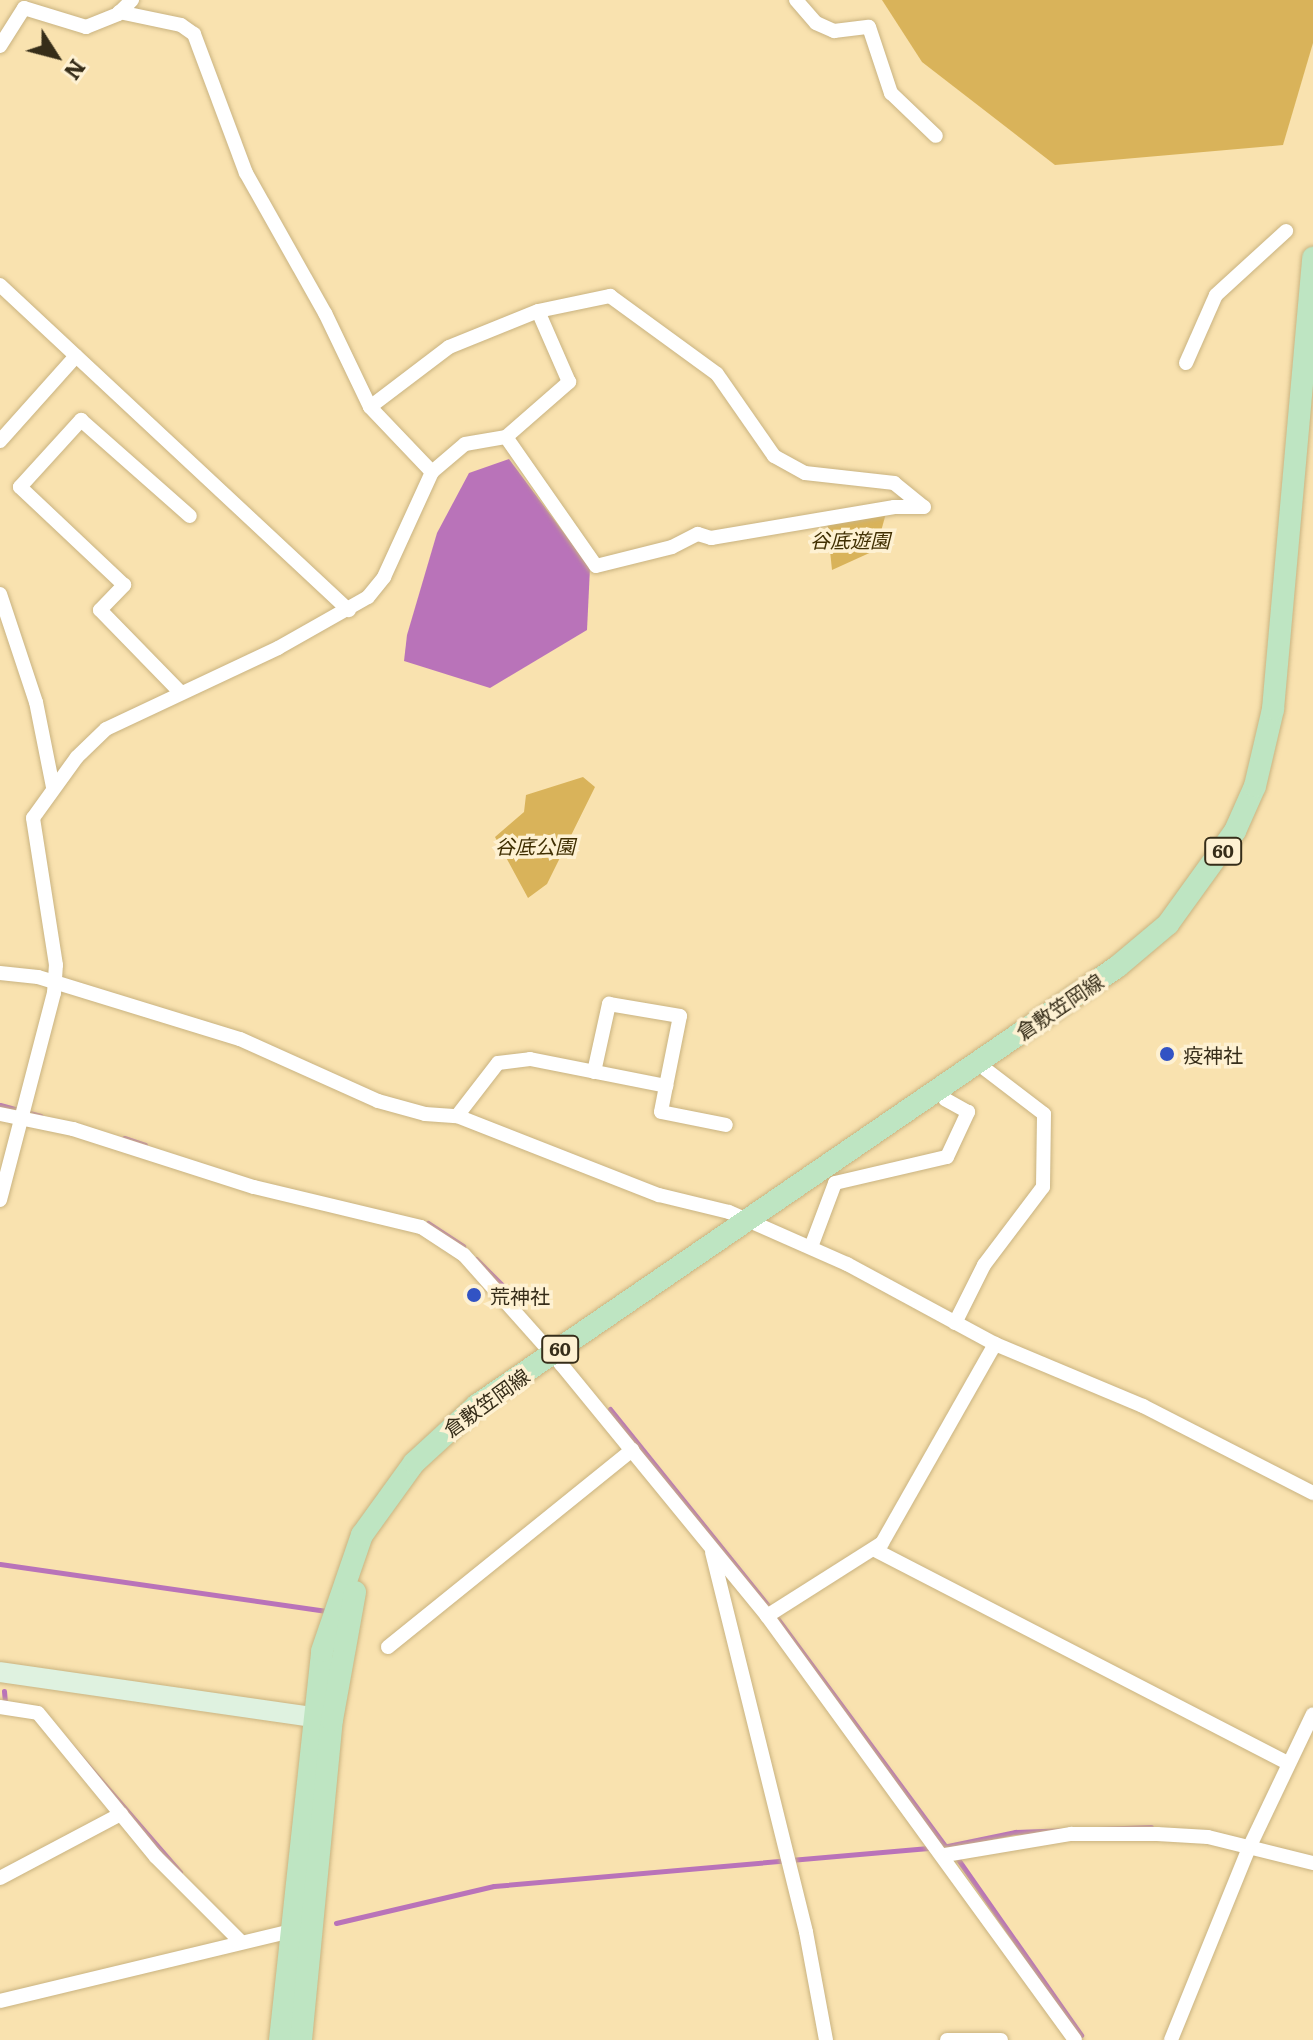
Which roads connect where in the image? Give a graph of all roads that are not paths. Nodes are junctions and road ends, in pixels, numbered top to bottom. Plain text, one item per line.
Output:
1 (132, 0) edge
2 (796, 0) edge
3 (119, 12) junction
4 (0, 46) edge
5 (936, 136) dead end
6 (1286, 231) dead end
7 (1313, 258) edge
8 (0, 285) edge
9 (538, 311) junction
10 (76, 356) junction
11 (1186, 363) dead end
12 (370, 407) junction
13 (1305, 423) edge
14 (506, 437) junction
15 (0, 441) edge
16 (432, 472) junction
17 (190, 516) dead end
18 (0, 594) edge
19 (349, 610) junction
20 (181, 693) junction
21 (53, 787) junction
22 (0, 973) edge
23 (55, 982) junction
24 (976, 1062) junction
25 (594, 1072) junction
26 (666, 1086) junction
27 (945, 1099) dead end
28 (20, 1113) junction
29 (0, 1114) edge
30 (457, 1116) junction
31 (726, 1125) dead end
32 (0, 1200) edge
33 (748, 1220) junction
34 (811, 1247) junction
35 (955, 1323) junction
36 (995, 1344) junction
37 (553, 1355) junction
38 (632, 1450) junction
39 (1313, 1493) edge
40 (875, 1550) junction
41 (712, 1552) junction
42 (771, 1614) junction
43 (388, 1647) dead end
44 (0, 1672) edge
45 (0, 1707) edge
46 (1313, 1714) edge
47 (323, 1718) junction
48 (1288, 1763) junction
49 (123, 1817) junction
50 (1251, 1844) junction
51 (945, 1855) junction
52 (1313, 1863) edge
53 (0, 1878) edge
54 (291, 1931) junction
55 (247, 1941) junction
56 (0, 2001) edge
57 (280, 2040) edge
58 (301, 2040) edge
59 (826, 2040) edge
60 (947, 2040) edge
61 (1001, 2040) edge
62 (1075, 2040) edge
63 (1171, 2040) edge

1 - 3 street
2 - 5 street
3 - 4 street
3 - 12 street
6 - 11 street
7 - 13 main road, 倉敷笠岡線 / 60
8 - 10 street
9 - 12 street
9 - 14 street
9 - 14 street
10 - 15 street
10 - 19 street
12 - 16 street
13 - 24 main road, 倉敷笠岡線 / 60
14 - 16 street
16 - 19 street
17 - 20 street
18 - 21 street
19 - 20 street
20 - 21 street
21 - 23 street
22 - 23 street
23 - 28 street
23 - 30 street
24 - 33 main road, 倉敷笠岡線 / 60
24 - 35 street
25 - 26 street
25 - 26 street
25 - 30 street
26 - 31 street
27 - 34 street
28 - 29 street
28 - 32 street
28 - 37 street
30 - 33 street
33 - 34 street
33 - 37 main road, 倉敷笠岡線 / 60
34 - 35 street
35 - 36 street
36 - 39 street
36 - 40 street
37 - 38 street
37 - 47 main road, 倉敷笠岡線 / 60
38 - 41 street
38 - 43 street
40 - 42 street
40 - 48 street
41 - 42 street
41 - 59 street
42 - 51 street
44 - 47 street
45 - 49 street
46 - 48 street
47 - 54 main road, 倉敷笠岡線 / 60
47 - 58 main road, 倉敷笠岡線 / 60
48 - 50 street
49 - 53 street
49 - 55 street
50 - 51 street
50 - 52 street
50 - 63 street
51 - 62 street
54 - 55 street
54 - 57 main road, 倉敷笠岡線 / 60
55 - 56 street
60 - 61 street

